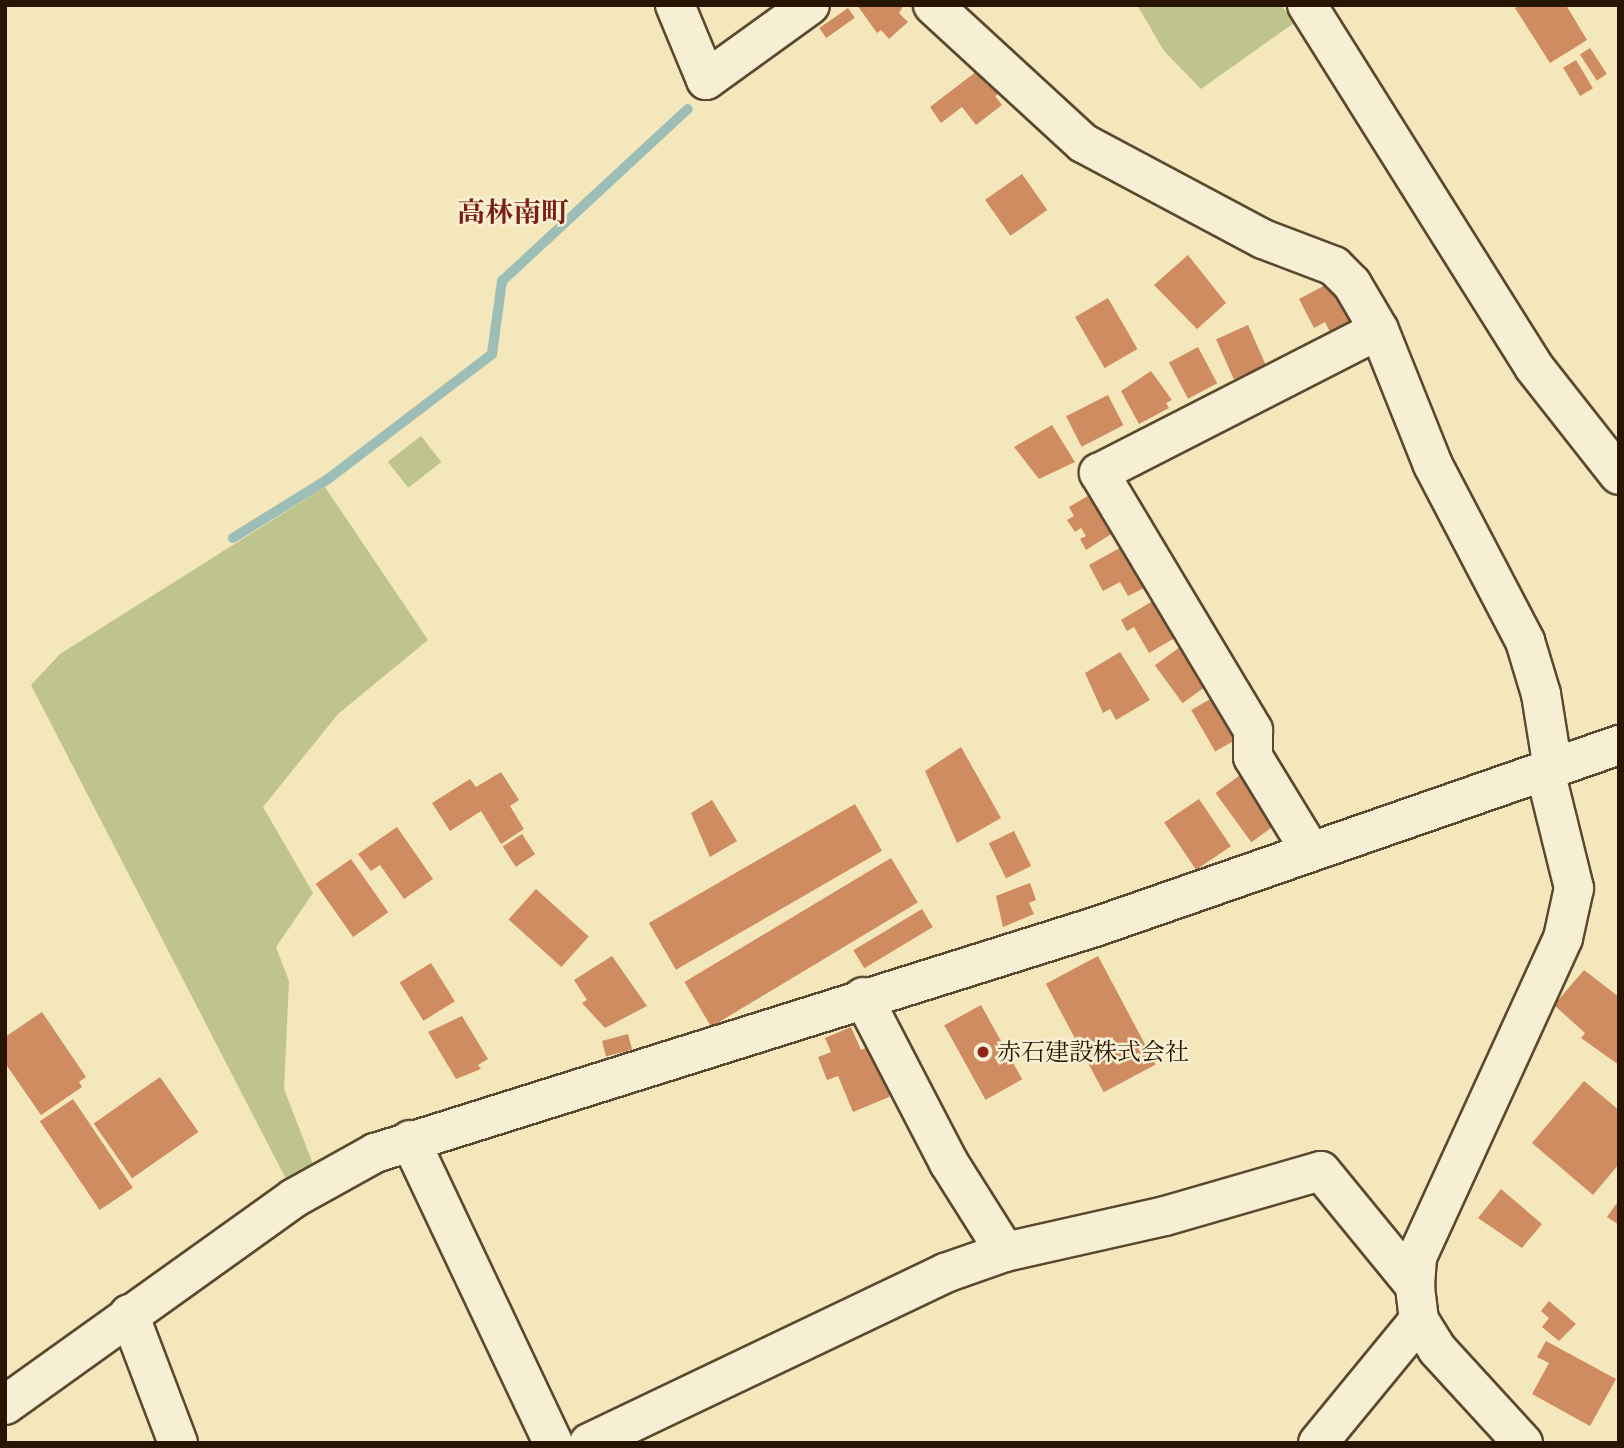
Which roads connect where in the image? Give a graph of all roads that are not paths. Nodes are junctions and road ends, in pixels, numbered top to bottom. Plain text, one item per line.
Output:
1 (676, 5) edge
2 (810, 5) edge
3 (933, 5) edge
4 (1307, 5) edge
5 (1378, 330) junction
6 (1619, 475) edge
7 (1619, 745) edge
8 (1549, 770) junction
9 (1311, 852) junction
10 (863, 997) junction
11 (410, 1140) junction
12 (1005, 1252) junction
13 (1417, 1303) junction
14 (129, 1314) junction
15 (5, 1405) edge
16 (178, 1443) edge
17 (553, 1443) edge
18 (589, 1443) edge
19 (1318, 1443) edge
20 (1523, 1443) edge

1 - 2 street
3 - 5 street
4 - 6 street
5 - 8 street
5 - 9 street
7 - 8 street
8 - 9 street
8 - 13 street
9 - 10 street
10 - 11 street
10 - 12 street
11 - 14 street
11 - 17 street
12 - 13 street
12 - 18 street
13 - 19 street
13 - 20 street
14 - 15 street
14 - 16 street

